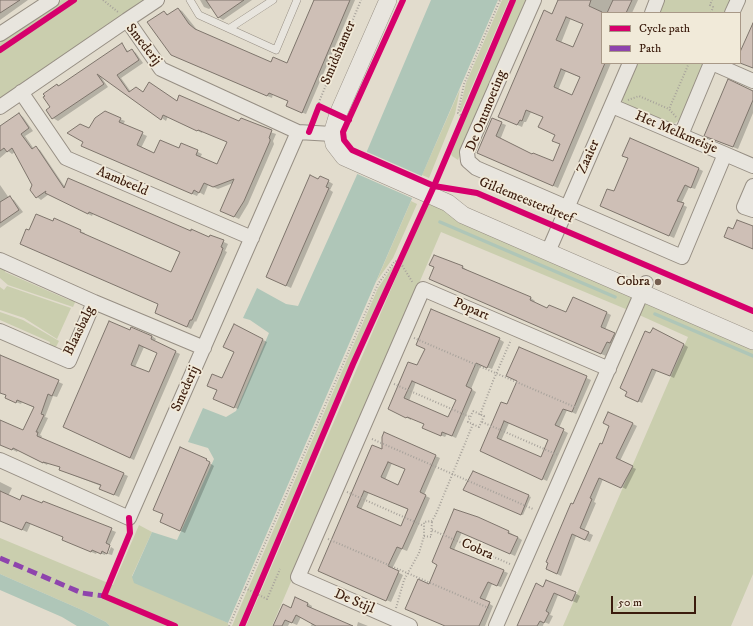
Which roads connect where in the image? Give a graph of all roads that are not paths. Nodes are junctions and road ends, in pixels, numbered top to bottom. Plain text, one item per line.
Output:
1 (52, 0) edge
2 (157, 0) edge
3 (190, 0) edge
4 (273, 0) edge
5 (297, 0) edge
6 (375, 0) edge
7 (388, 0) edge
8 (534, 0) edge
9 (657, 0) edge
10 (738, 0) edge
11 (652, 12) edge
12 (732, 12) edge
13 (127, 20) junction
14 (230, 28) junction
15 (0, 34) edge
16 (630, 64) edge
17 (711, 64) edge
18 (713, 64) edge
19 (753, 81) edge
20 (21, 92) junction
21 (0, 106) edge
22 (612, 106) junction
23 (682, 131) junction
24 (298, 132) junction
25 (327, 133) junction
26 (726, 154) junction
27 (753, 166) edge
28 (753, 186) edge
29 (566, 208) junction
30 (753, 210) edge
31 (252, 238) junction
32 (550, 247) junction
33 (682, 257) joint
34 (0, 260) edge
35 (644, 288) junction
36 (94, 302) junction
37 (753, 330) edge
38 (0, 331) edge
39 (753, 341) edge
40 (204, 348) junction
41 (609, 369) junction
42 (0, 460) edge
43 (298, 577) joint
44 (498, 620) edge
45 (410, 626) edge

1 - 15 street
2 - 13 street
3 - 14 lane
4 - 14 lane
5 - 14 lane
6 - 25 street
7 - 25 street
8 - 29 street, De Ontmoeting
9 - 11 street
10 - 12 street
13 - 20 street, Smederij
13 - 24 street, Smederij
16 - 22 street, Zaaier
17 - 23 street
18 - 19 street
20 - 21 street, Smederij
20 - 31 street, Aambeeld
22 - 23 street, Het Melkmeisje
22 - 29 street, Zaaier
23 - 26 street, Het Melkmeisje
24 - 25 street, Smederij
24 - 31 street, Smederij
25 - 32 street, Gildemeesterdreef
26 - 27 street
26 - 33 street, Het Melkmeisje
28 - 30 street
29 - 32 street, Zaaier
29 - 33 street, De Ontmoeting
31 - 40 street, Smederij
32 - 35 street, Gildemeesterdreef
34 - 36 street, Blaasbalg
35 - 37 street, Gildemeesterdreef
35 - 39 street, Gildemeesterdreef
35 - 41 street
36 - 38 street, Blaasbalg
36 - 40 street, Blaasbalg
40 - 42 street, Smederij
41 - 43 street, Popart
41 - 44 street
43 - 45 street, De Stijl

